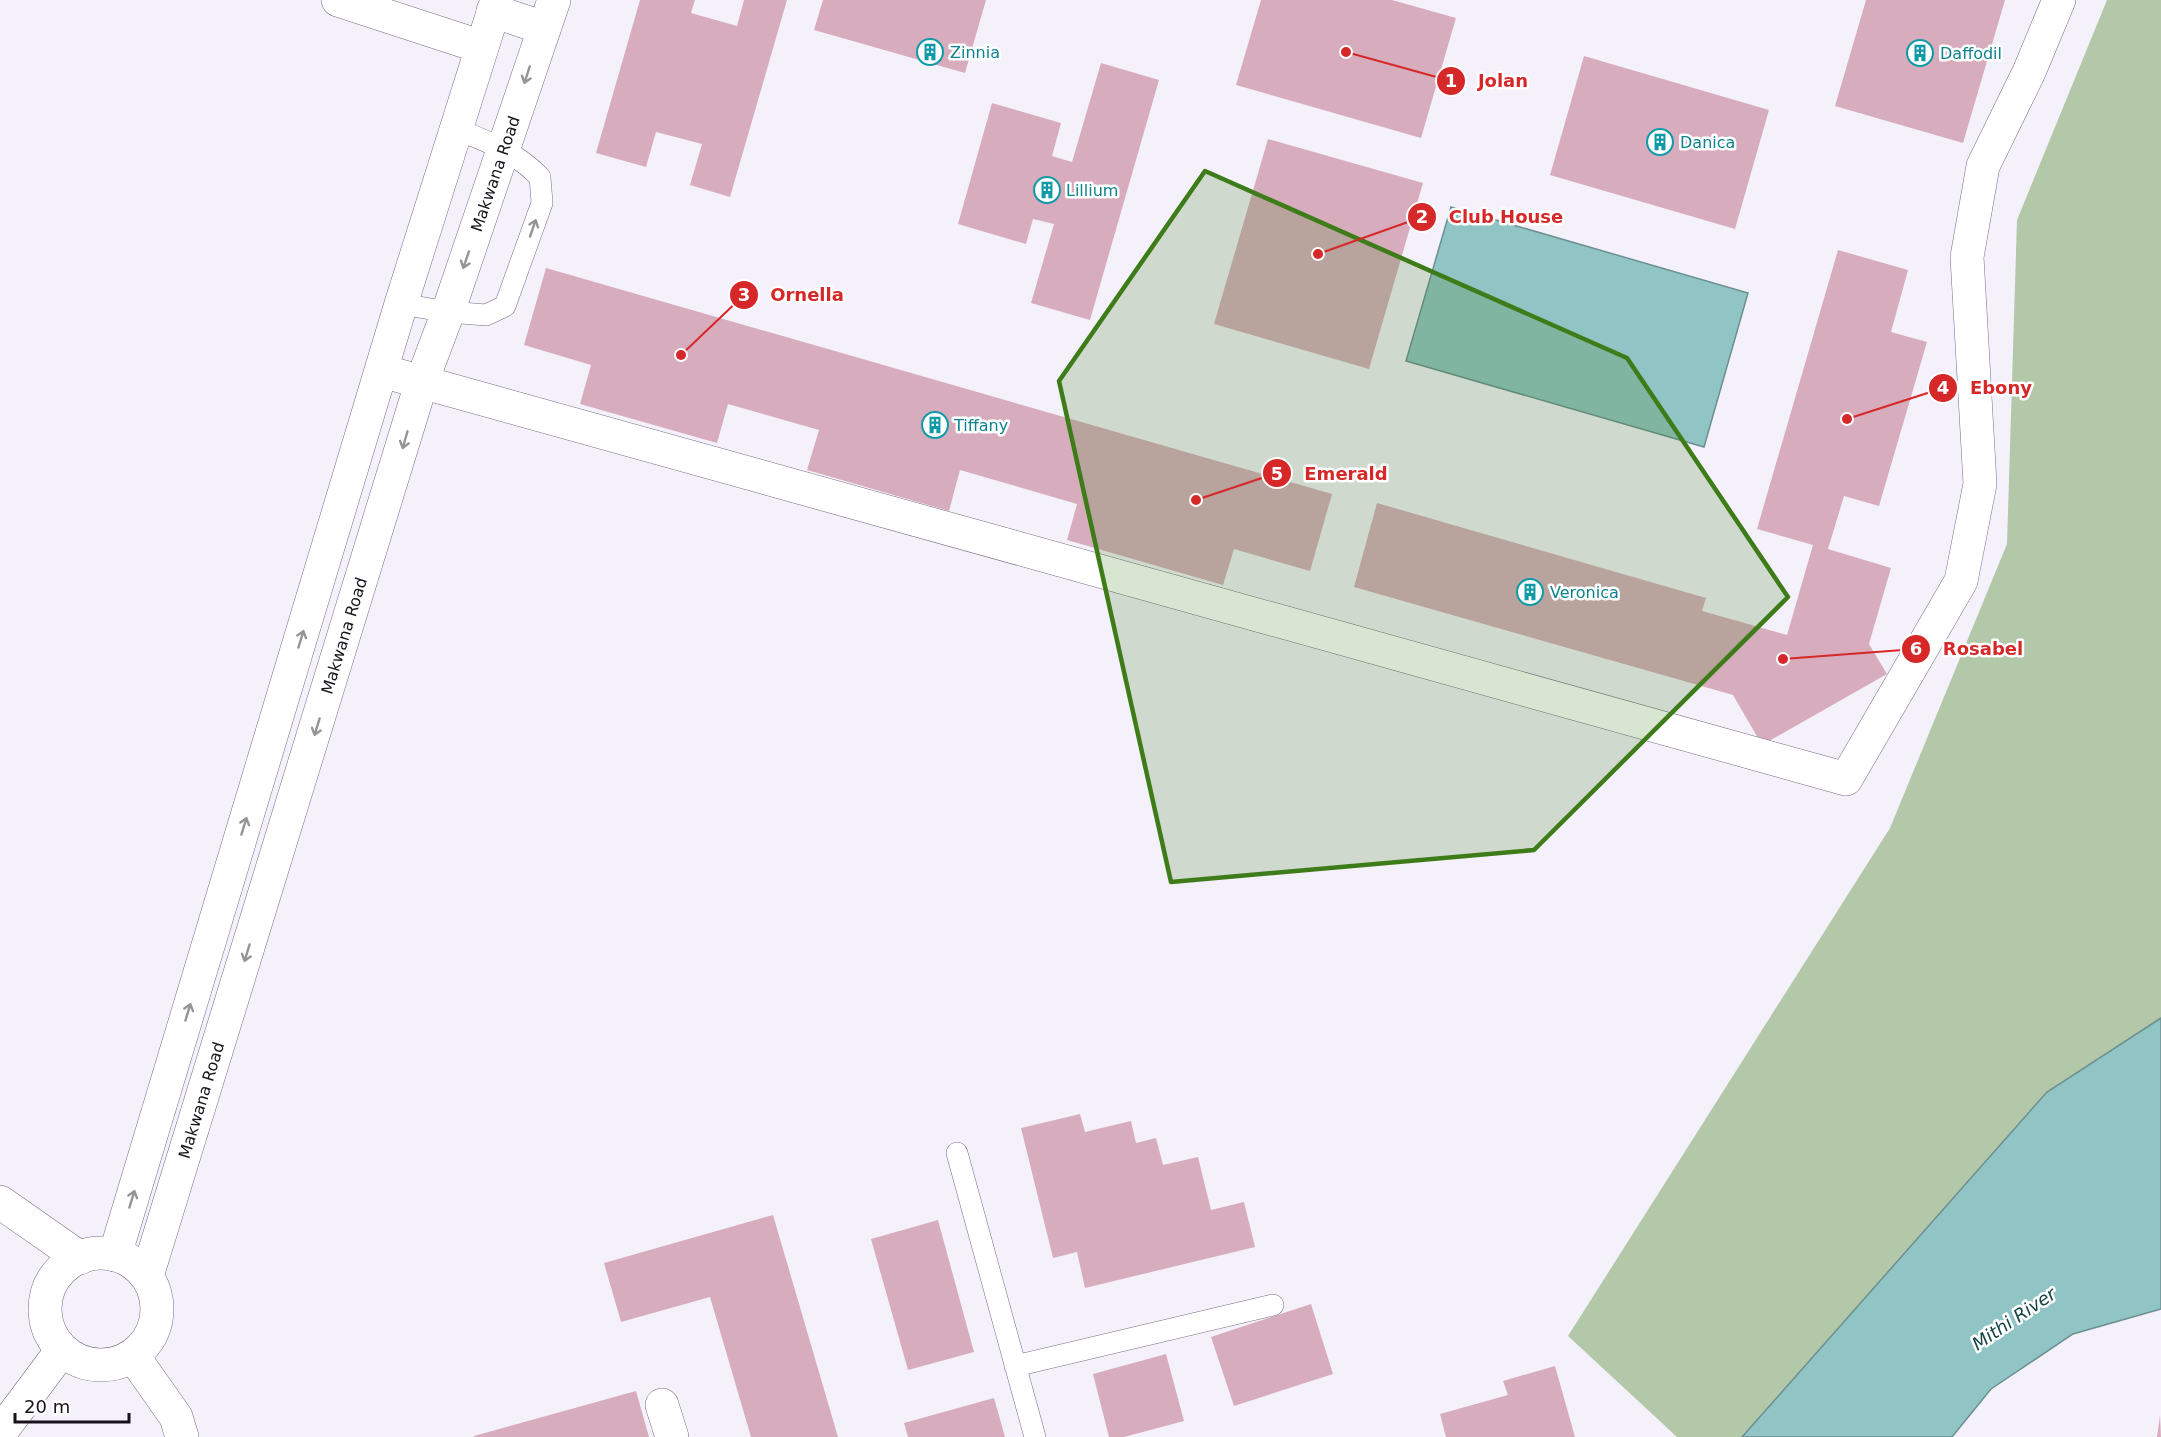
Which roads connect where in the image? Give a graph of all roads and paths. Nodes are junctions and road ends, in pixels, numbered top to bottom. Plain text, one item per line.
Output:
1 (338, 0) edge
2 (2059, 0) edge
3 (495, 5) edge
4 (549, 14) edge
5 (482, 46) junction
6 (456, 129) junction
7 (503, 148) junction
8 (401, 303) junction
9 (448, 312) junction
10 (382, 371) junction
11 (422, 384) junction
12 (221, 902) junction
13 (259, 914) junction
14 (957, 1153) dead end
15 (0, 1202) edge
16 (115, 1255) junction
17 (80, 1258) junction
18 (147, 1276) junction
19 (1273, 1305) dead end
20 (62, 1350) junction
21 (133, 1356) junction
22 (1015, 1366) junction
23 (662, 1406) dead end
24 (0, 1433) edge
25 (182, 1437) edge
26 (672, 1437) edge
27 (1035, 1437) edge

1 - 5 street
2 - 11 street
3 - 4 street
3 - 5 street
4 -> 7 street, Makwana Road
5 - 6 street
6 - 7 lane
6 - 8 street
7 -> 9 street, Makwana Road
9 -> 7 lane
8 - 9 lane
8 - 10 street
9 - 11 street, Makwana Road
10 - 11 street
12 -> 10 street
11 -> 13 street, Makwana Road
12 - 13 street
16 -> 12 street
13 -> 18 street, Makwana Road
14 - 22 lane
15 - 17 street
16 - 17 street
16 - 18 street
17 - 20 street
18 - 21 street
19 - 22 lane
20 - 21 street
20 - 24 street
21 - 25 street
22 - 27 lane
23 - 26 street

